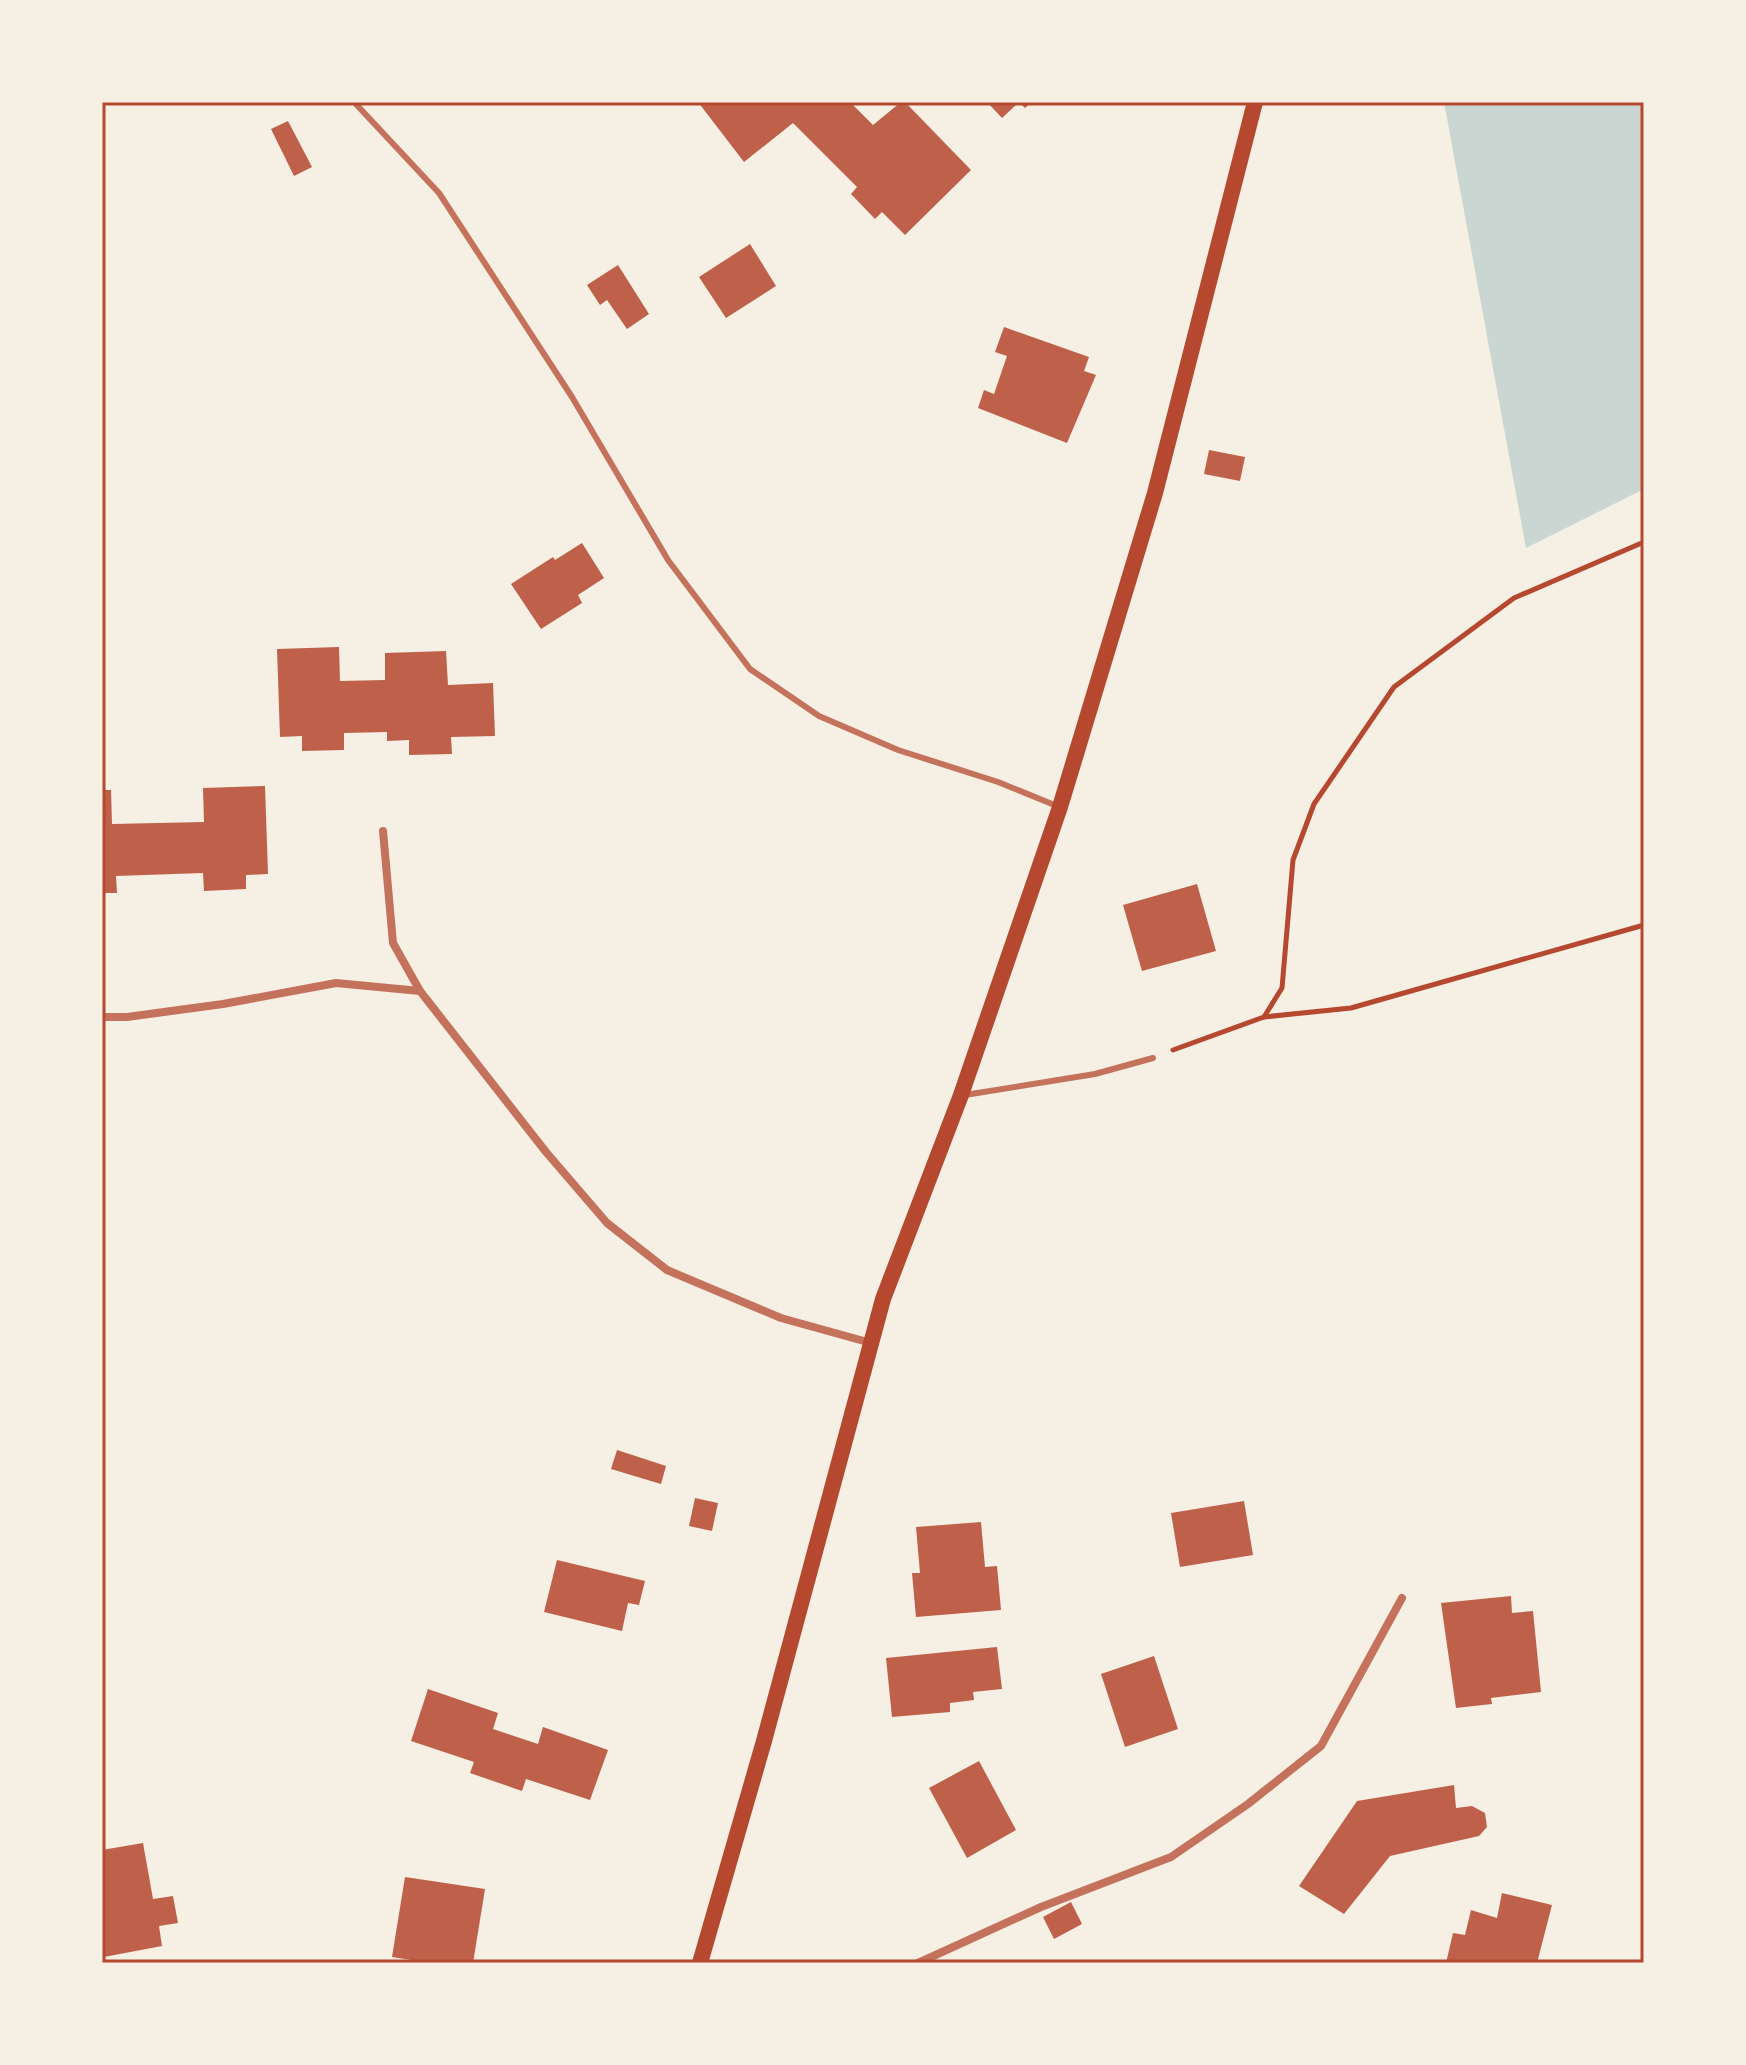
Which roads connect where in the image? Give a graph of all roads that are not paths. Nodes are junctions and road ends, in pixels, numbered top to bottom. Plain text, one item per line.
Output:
1 (354, 102) edge
2 (1255, 102) edge
3 (1060, 807) junction
4 (383, 831) dead end
5 (420, 991) junction
6 (102, 1017) edge
7 (1153, 1058) road end
8 (961, 1095) junction
9 (872, 1343) junction
10 (1402, 1598) dead end
11 (700, 1963) edge
12 (918, 1963) edge

1 - 3 lane
2 - 3 main road
3 - 8 main road
4 - 5 street
5 - 6 street
5 - 9 street
7 - 8 lane
8 - 9 main road
9 - 11 main road
10 - 12 street

